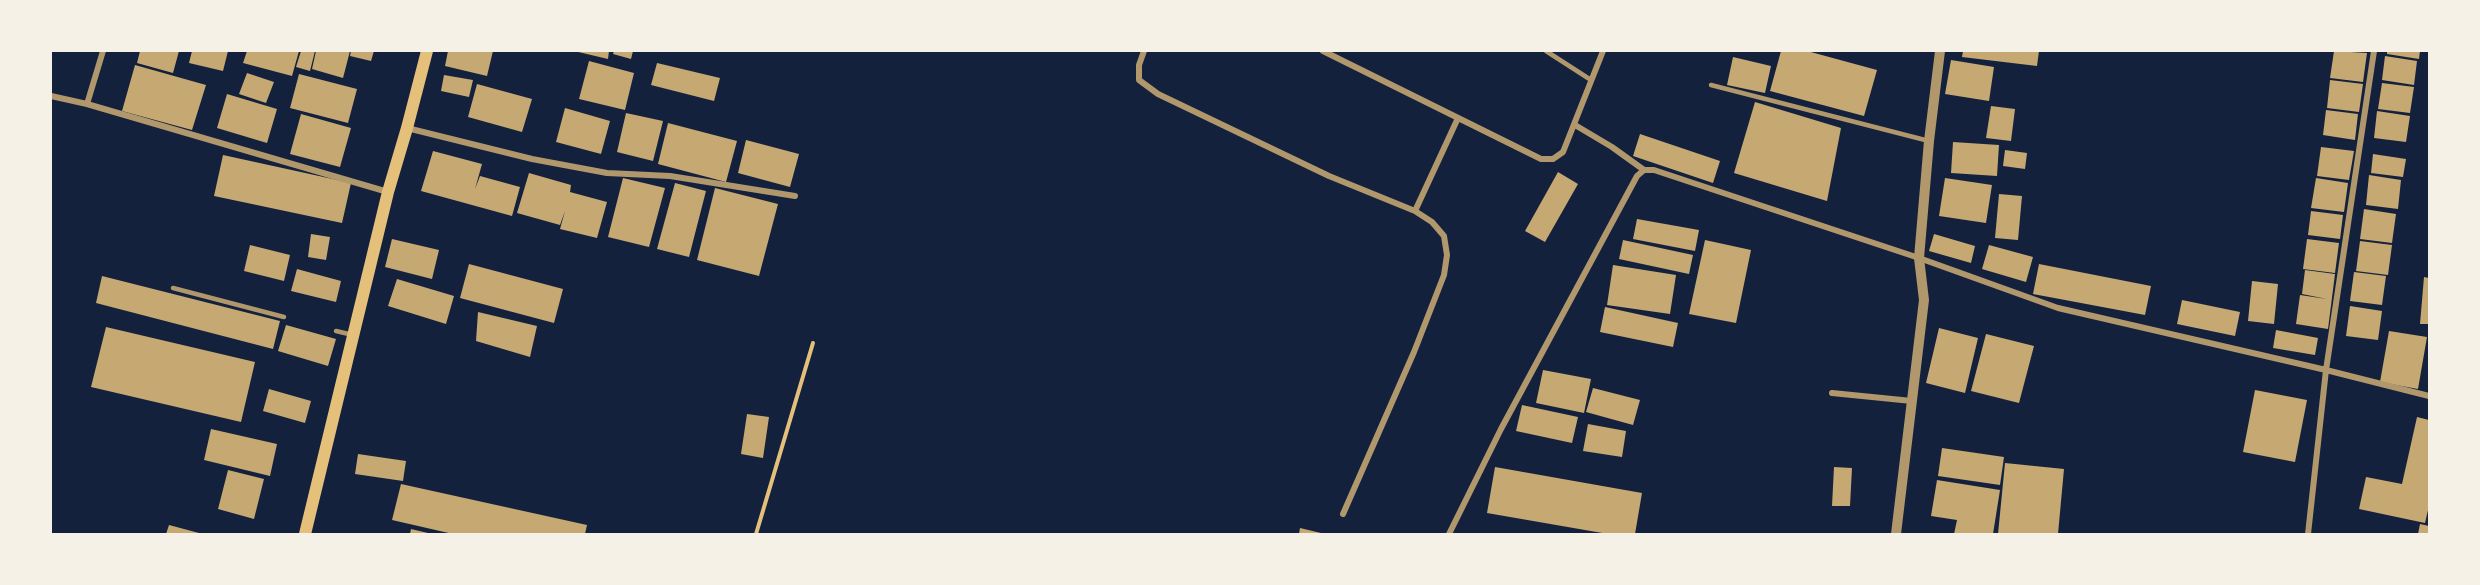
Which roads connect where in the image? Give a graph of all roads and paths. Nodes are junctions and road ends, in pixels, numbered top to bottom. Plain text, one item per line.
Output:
1 (103, 51) edge
2 (427, 51) edge
3 (1144, 51) edge
4 (1323, 51) edge
5 (1546, 51) edge
6 (1603, 51) edge
7 (1940, 51) edge
8 (2374, 51) edge
9 (1591, 80) junction
10 (1711, 85) dead end
11 (51, 96) edge
12 (87, 104) junction
13 (1458, 118) junction
14 (1575, 125) junction
15 (407, 128) junction
16 (1929, 141) junction
17 (1644, 170) junction
18 (388, 192) junction
19 (795, 196) dead end
20 (1415, 211) junction
21 (1919, 258) junction
22 (173, 288) dead end
23 (284, 316) dead end
24 (336, 331) dead end
25 (353, 335) junction
26 (813, 343) dead end
27 (2326, 370) junction
28 (1832, 393) dead end
29 (2429, 396) edge
30 (1912, 401) junction
31 (1343, 514) dead end
32 (305, 534) edge
33 (756, 534) edge
34 (1449, 534) edge
35 (1896, 534) edge
36 (2308, 534) edge

1 - 12 street
2 - 15 main road
3 - 20 street
4 - 13 street
5 - 9 lane
6 - 9 street
7 - 16 street
8 - 27 street
9 - 14 street
10 - 16 lane
11 - 12 street
12 - 18 street
13 - 14 street
13 - 20 street
14 - 17 street
15 - 18 main road
15 - 19 street
16 - 21 street
17 - 21 street
17 - 34 street
18 - 25 main road
20 - 31 street
21 - 27 street
21 - 30 street
22 - 23 lane
24 - 25 lane
25 - 32 main road
26 - 33 path
27 - 29 street
27 - 36 street
28 - 30 street
30 - 35 street

